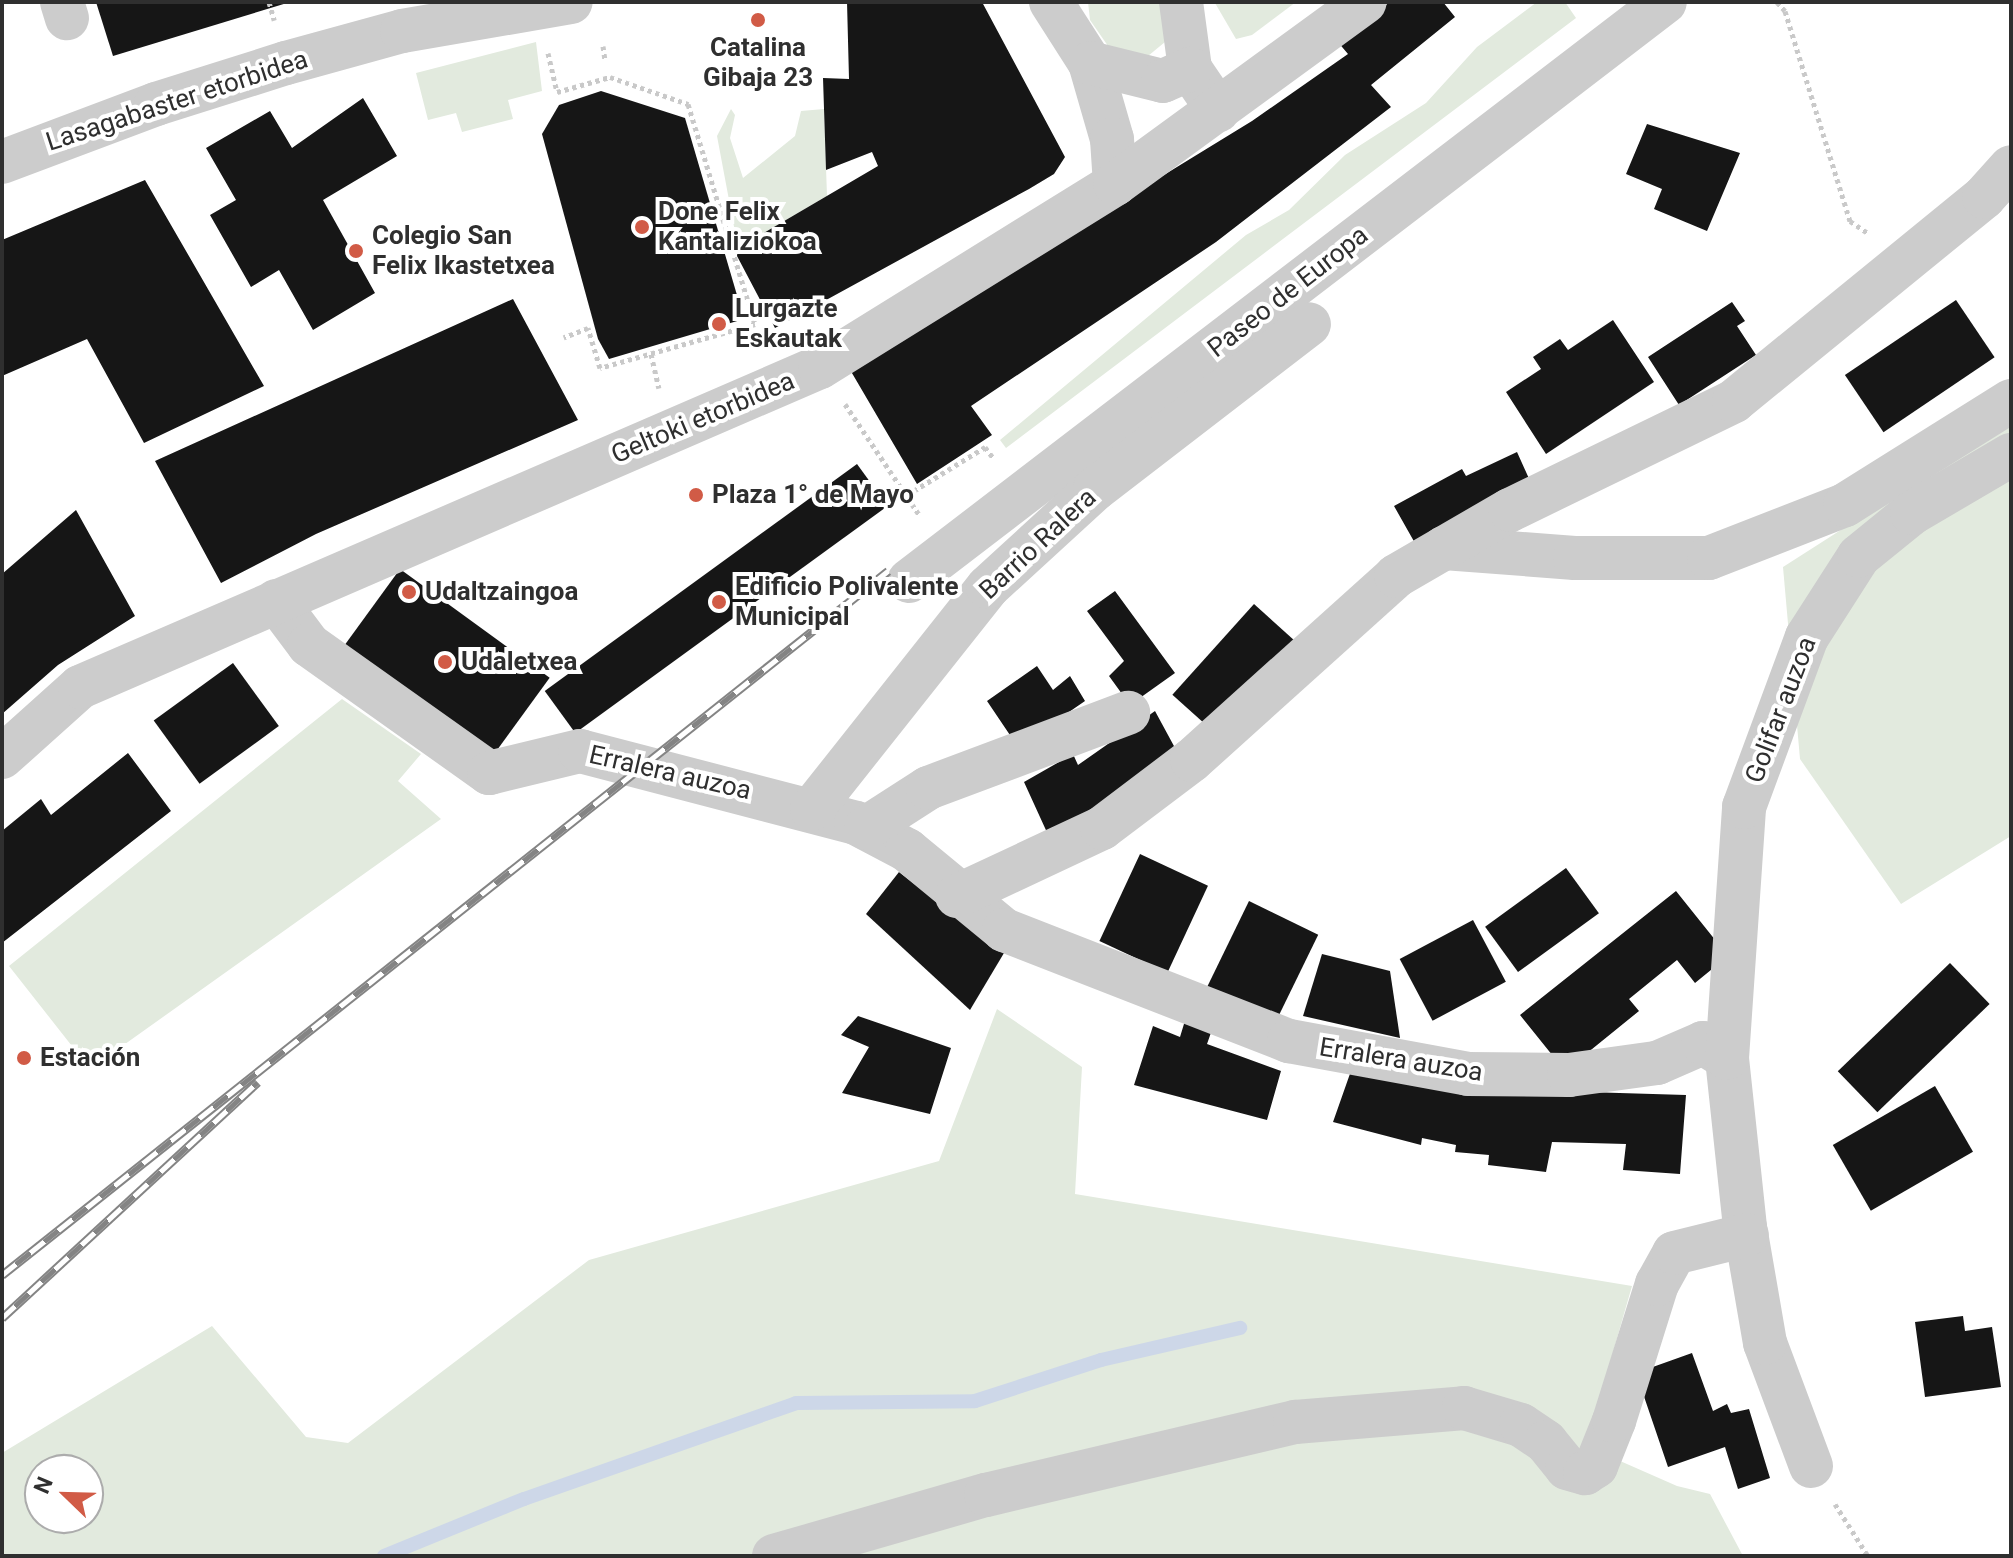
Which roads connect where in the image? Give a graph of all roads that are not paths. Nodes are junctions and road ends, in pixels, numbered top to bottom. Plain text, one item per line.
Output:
1 (571, 2) edge
2 (1051, 2) edge
3 (1181, 2) edge
4 (1365, 2) edge
5 (1665, 2) edge
6 (1090, 63) junction
7 (1190, 69) junction
8 (1218, 110) junction
9 (12, 147) edge
10 (2011, 167) edge
11 (1115, 184) junction
12 (1309, 324) dead end
13 (2011, 401) edge
14 (2011, 455) edge
15 (1444, 548) junction
16 (909, 581) dead end
17 (276, 601) junction
18 (1128, 713) dead end
19 (2, 757) edge
20 (812, 809) junction
21 (866, 828) junction
22 (957, 896) junction
23 (1727, 1058) junction
24 (1747, 1235) junction
25 (1811, 1466) road end
26 (774, 1556) edge

1 - 9 street, Lasagabaster etorbidea
2 - 6 street
3 - 7 street
4 - 8 street, Geltoki etorbidea
5 - 16 street, Paseo de Europa
6 - 7 street
6 - 11 street
7 - 8 street
8 - 11 street, Geltoki etorbidea
10 - 15 street
11 - 17 street, Geltoki etorbidea
12 - 20 street, Barrio Ralera
13 - 15 street
14 - 23 street, Golifar auzoa
15 - 22 street
17 - 19 street, Geltoki etorbidea
17 - 20 street, Erralera auzoa
18 - 21 street
20 - 21 street, Erralera auzoa
21 - 22 street, Erralera auzoa
22 - 23 street, Erralera auzoa
23 - 24 street
24 - 25 street
24 - 26 street

